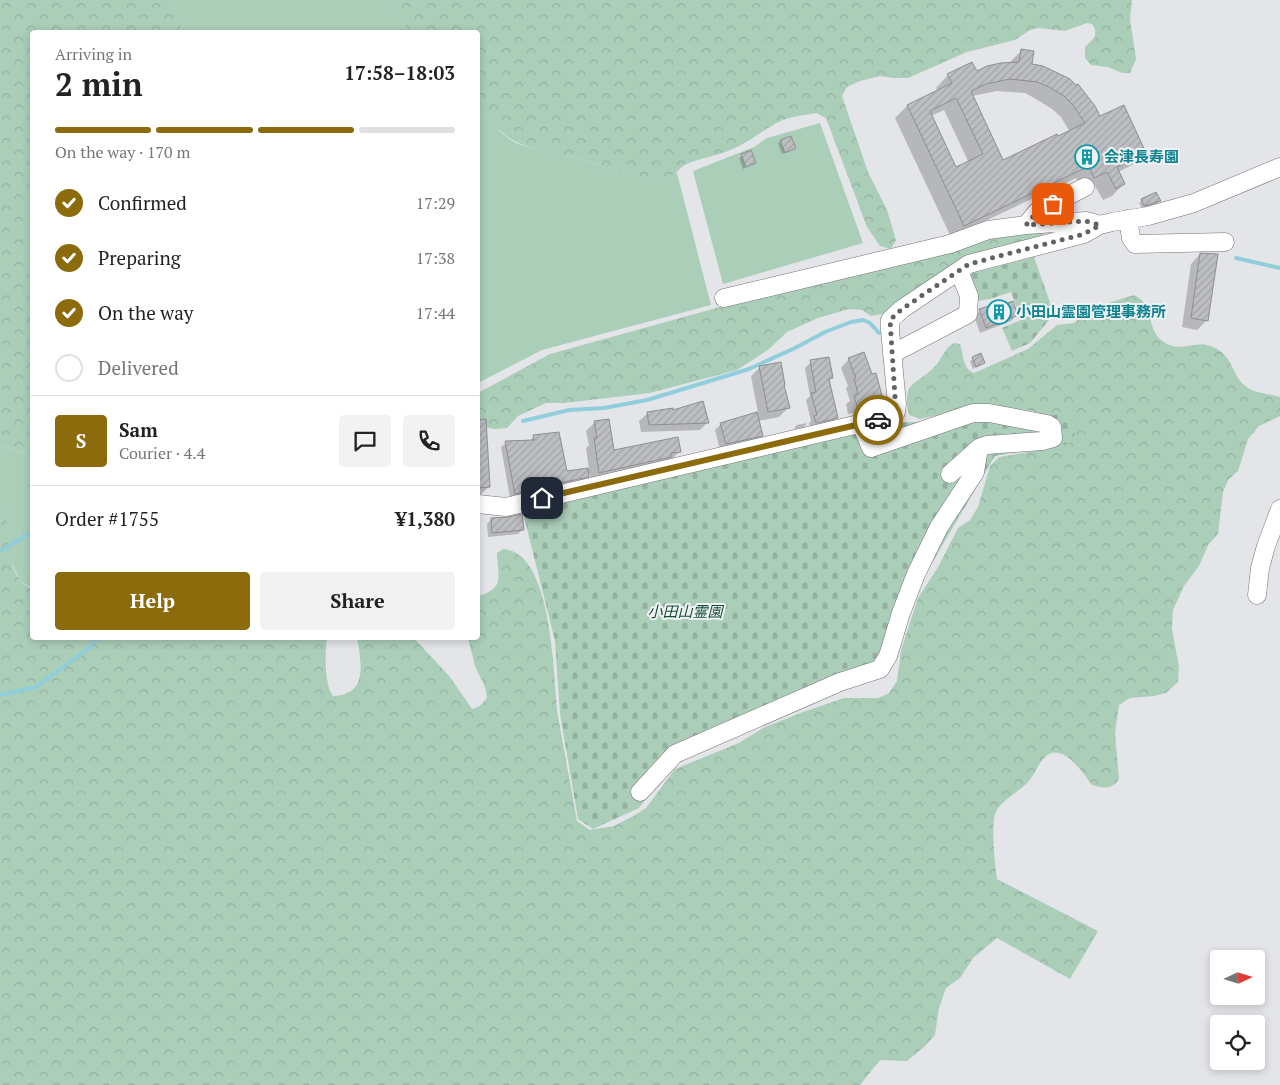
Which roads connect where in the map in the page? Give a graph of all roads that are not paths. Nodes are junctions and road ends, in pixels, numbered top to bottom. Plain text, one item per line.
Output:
1 (1280, 166) edge
2 (1085, 187) dead end
3 (1128, 219) junction
4 (1026, 225) junction
5 (1100, 225) junction
6 (1225, 242) dead end
7 (958, 271) junction
8 (724, 298) dead end
9 (892, 354) junction
10 (861, 424) junction
11 (979, 448) junction
12 (950, 474) dead end
13 (480, 504) edge
14 (1280, 508) edge
15 (1257, 596) dead end
16 (640, 792) dead end

1 - 3 street
2 - 4 street
3 - 5 street
3 - 6 street
4 - 5 street
4 - 8 street
5 - 7 street
7 - 9 street
7 - 9 street
9 - 10 street
10 - 11 street
10 - 13 street
11 - 12 street
11 - 16 street
14 - 15 street

